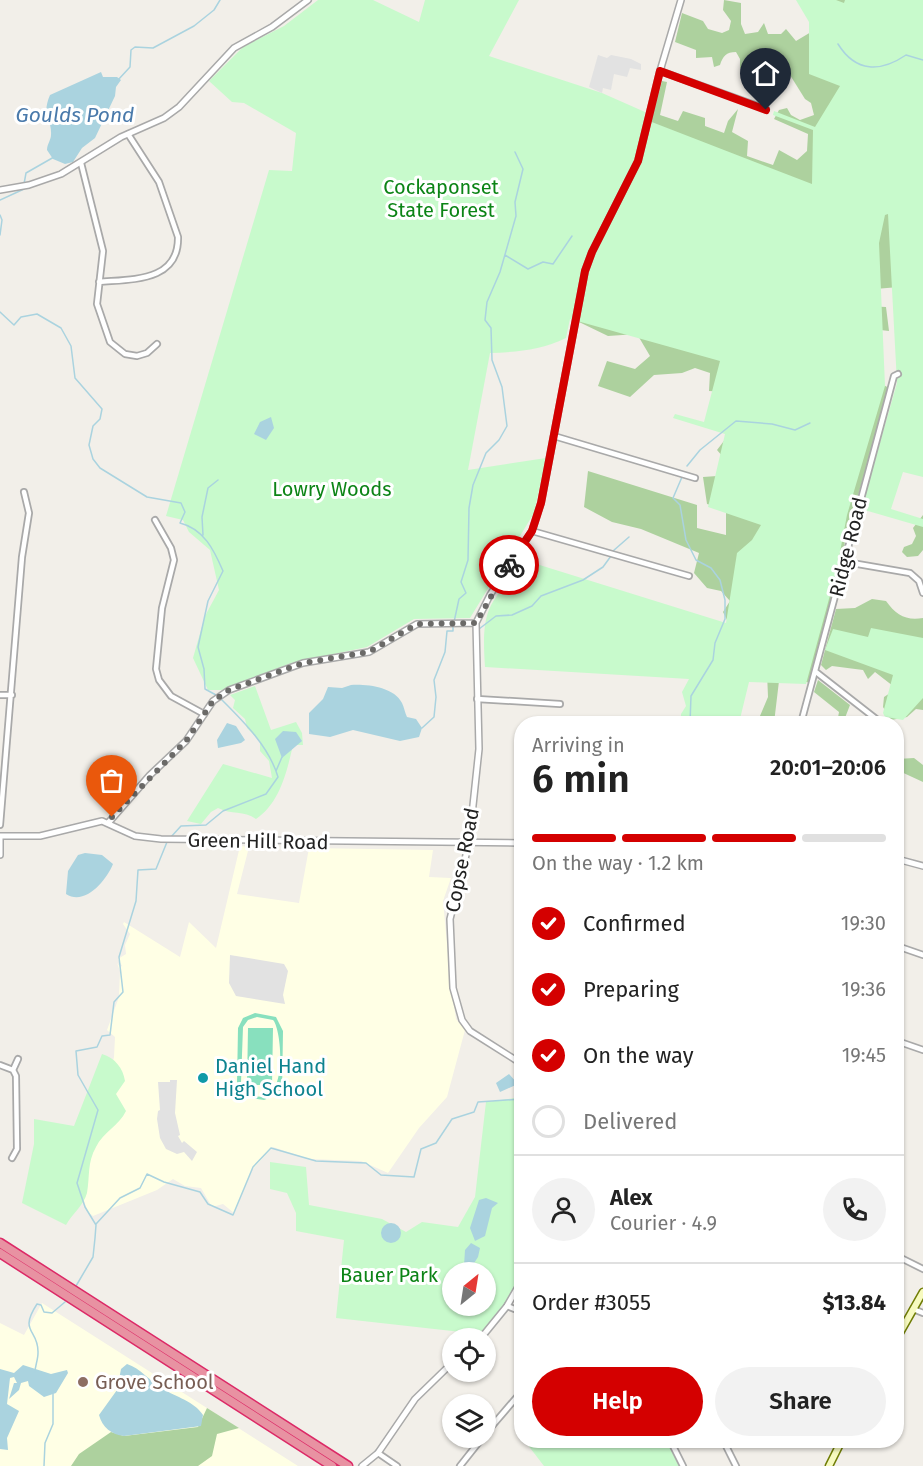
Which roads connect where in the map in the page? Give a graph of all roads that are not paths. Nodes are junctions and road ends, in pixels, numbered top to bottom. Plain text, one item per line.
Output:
1 (308, 0) edge
2 (681, 0) edge
3 (660, 71) junction
4 (766, 110) dead end
5 (128, 134) junction
6 (81, 163) junction
7 (0, 190) edge
8 (99, 282) junction
9 (157, 344) dead end
10 (898, 374) dead end
11 (554, 436) junction
12 (695, 478) dead end
13 (24, 492) dead end
14 (154, 520) dead end
15 (532, 531) junction
16 (846, 562) junction
17 (688, 576) dead end
18 (923, 593) edge
19 (476, 623) junction
20 (816, 672) junction
21 (0, 695) edge
22 (12, 695) junction
23 (477, 699) junction
24 (560, 704) dead end
25 (204, 714) junction
26 (803, 716) edge
27 (872, 716) edge
28 (109, 822) junction
29 (0, 825) edge
30 (0, 836) edge
31 (469, 843) junction
32 (514, 843) edge
33 (0, 855) edge
34 (904, 861) edge
35 (923, 866) edge
36 (904, 948) edge
37 (923, 955) edge
38 (904, 1043) edge
39 (923, 1050) edge
40 (18, 1059) dead end
41 (514, 1059) edge
42 (0, 1065) edge
43 (13, 1070) junction
44 (12, 1158) dead end
45 (0, 1243) edge
46 (0, 1256) edge
47 (904, 1260) edge
48 (923, 1269) edge
49 (923, 1292) edge
50 (514, 1293) edge
51 (507, 1305) junction
52 (514, 1308) edge
53 (913, 1309) junction
54 (923, 1313) edge
55 (904, 1325) edge
56 (489, 1328) edge
57 (442, 1373) edge
58 (514, 1401) edge
59 (496, 1422) edge
60 (474, 1448) edge
61 (674, 1448) edge
62 (727, 1448) edge
63 (838, 1448) edge
64 (378, 1453) junction
65 (347, 1465) edge
66 (332, 1466) edge
67 (362, 1466) edge
68 (397, 1466) edge
69 (460, 1466) edge
70 (683, 1466) edge
71 (736, 1466) edge
72 (830, 1466) edge

1 - 5 street
2 - 3 street
3 - 4 street
3 - 11 street
5 - 6 street
5 - 8 street
6 - 7 street
6 - 8 street
8 - 9 street
10 - 16 street, Ridge Road
11 - 12 street
11 - 15 street
13 - 22 street
14 - 25 street
15 - 17 street
15 - 19 street
16 - 18 street
16 - 20 street, Ridge Road
19 - 23 street, Copse Road
19 - 25 street
20 - 26 street, Ridge Road
20 - 27 street
21 - 22 street
22 - 29 street
23 - 24 street
23 - 31 street, Copse Road
25 - 28 street
28 - 30 street
28 - 31 street, Green Hill Road
30 - 33 street
31 - 32 street, Green Hill Road
31 - 41 street, Copse Road
34 - 35 street
36 - 37 street
38 - 39 street
40 - 43 street
42 - 43 street
43 - 44 street
45 - 65 highway
46 - 66 highway
47 - 48 street
49 - 53 main road
50 - 51 street
51 - 52 street
51 - 56 street
53 - 54 street
53 - 55 main road
57 - 64 street
58 - 59 street
60 - 69 street
61 - 70 street
62 - 71 street
63 - 72 main road
64 - 67 street
64 - 68 street

